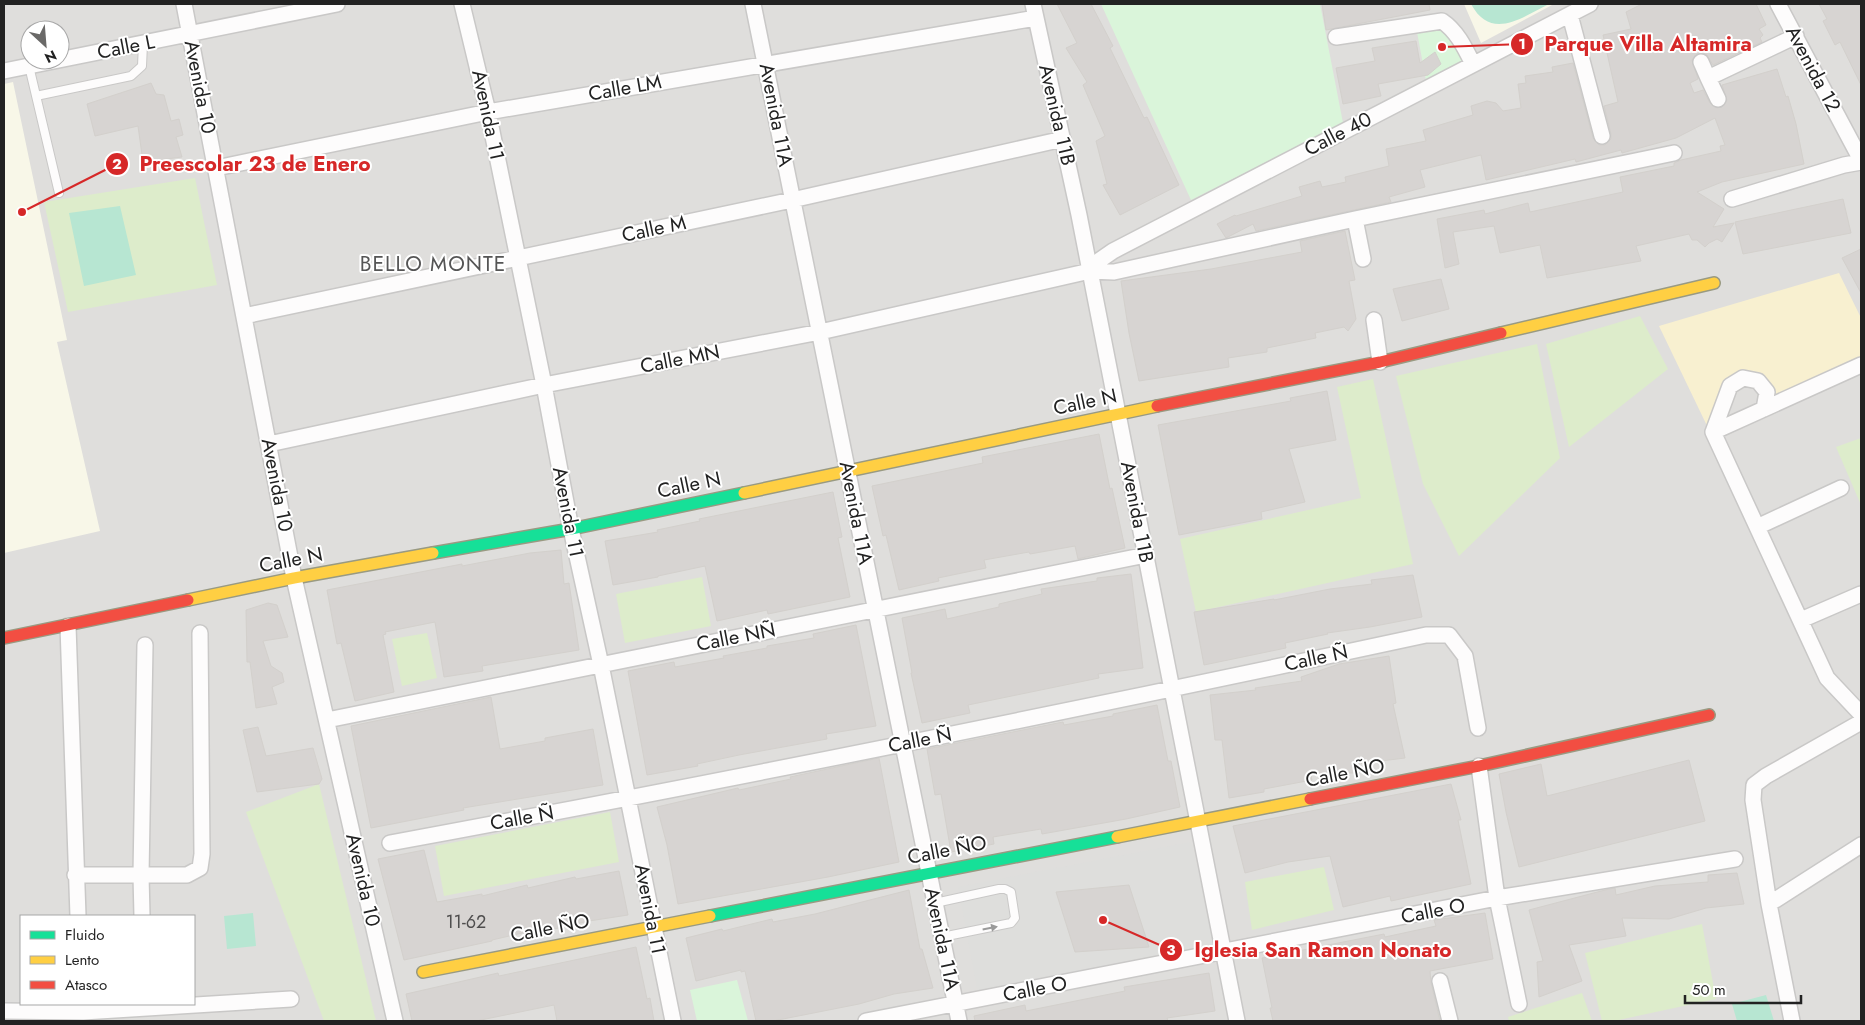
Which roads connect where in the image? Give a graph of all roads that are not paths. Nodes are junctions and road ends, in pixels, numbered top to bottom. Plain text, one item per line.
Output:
1 (184, 4) edge
2 (337, 4) edge
3 (462, 4) edge
4 (754, 4) edge
5 (1590, 4) edge
6 (1778, 4) edge
7 (1034, 11) edge
8 (1570, 15) junction
9 (190, 34) junction
10 (1796, 36) junction
11 (1336, 37) dead end
12 (143, 44) junction
13 (70, 58) edge
14 (1701, 62) dead end
15 (767, 64) junction
16 (1473, 64) junction
17 (20, 68) edge
18 (30, 70) edge
19 (4, 71) edge
20 (1708, 78) junction
21 (36, 96) junction
22 (1718, 99) dead end
23 (488, 112) junction
24 (1602, 136) dead end
25 (1063, 139) junction
26 (1674, 153) dead end
27 (1861, 161) edge
28 (216, 168) junction
29 (59, 192) dead end
30 (1732, 199) dead end
31 (792, 200) junction
32 (1355, 219) junction
33 (518, 258) junction
34 (1364, 259) dead end
35 (1090, 271) junction
36 (1714, 282) dead end
37 (244, 316) junction
38 (1374, 320) dead end
39 (820, 332) junction
40 (1380, 362) junction
41 (1861, 365) edge
42 (544, 385) junction
43 (1764, 409) junction
44 (1118, 414) junction
45 (1713, 432) junction
46 (269, 444) junction
47 (847, 471) junction
48 (1842, 488) dead end
49 (1757, 526) junction
50 (571, 529) junction
51 (1146, 555) junction
52 (294, 578) junction
53 (1861, 594) edge
54 (875, 609) junction
55 (1801, 620) junction
56 (68, 626) junction
57 (200, 633) dead end
58 (4, 638) edge
59 (146, 645) dead end
60 (601, 665) junction
61 (1172, 689) junction
62 (1861, 714) edge
63 (1709, 715) dead end
64 (326, 720) junction
65 (1861, 722) edge
66 (1478, 728) dead end
67 (902, 743) junction
68 (1479, 766) junction
69 (628, 799) junction
70 (1198, 821) junction
71 (390, 843) dead end
72 (1861, 845) edge
73 (1736, 858) dead end
74 (929, 873) junction
75 (76, 874) junction
76 (141, 876) junction
77 (1497, 898) junction
78 (935, 903) junction
79 (1769, 904) junction
80 (78, 915) edge
81 (142, 915) edge
82 (654, 926) junction
83 (942, 937) junction
84 (1223, 953) junction
85 (423, 972) dead end
86 (1440, 981) dead end
87 (291, 1000) dead end
88 (956, 1004) junction
89 (1519, 1004) dead end
90 (4, 1011) edge
91 (83, 1012) edge
92 (395, 1021) edge
93 (673, 1021) edge
94 (866, 1021) edge
95 (959, 1021) edge
96 (1237, 1021) edge
97 (1450, 1021) edge
98 (1792, 1021) edge

1 - 9 street, Avenida 10
2 - 9 street, Calle L
3 - 23 street, Avenida 11
4 - 15 street, Avenida 11A
5 - 8 street, Calle 40
6 - 10 street, Avenida 12
7 - 15 street, Calle LM
7 - 25 street, Avenida 11B
8 - 16 street, Calle 40
8 - 24 street
9 - 12 street, Calle L
9 - 28 street, Avenida 10
10 - 20 street
10 - 27 street, Avenida 12
11 - 16 street
12 - 13 street, Calle L
12 - 21 lane
14 - 20 street
15 - 23 street, Calle LM
15 - 31 street, Avenida 11A
16 - 35 street, Calle 40
17 - 19 street, Calle L
18 - 21 lane
20 - 22 street
21 - 29 lane
23 - 28 street, Calle LM
23 - 33 street, Avenida 11
25 - 31 street, Calle M
25 - 35 street, Avenida 11B
26 - 32 street, Calle MN
27 - 30 street
28 - 37 street, Avenida 10
31 - 33 street, Calle M
31 - 39 street, Avenida 11A
32 - 34 street
32 - 35 street, Calle MN
33 - 37 street, Calle M
33 - 42 street, Avenida 11
35 - 39 street, Calle MN
35 - 44 street, Avenida 11B
36 - 40 street, Calle N
37 - 46 street, Avenida 10
38 - 40 street
39 - 42 street, Calle MN
39 - 47 street, Avenida 11A
40 - 44 street, Calle N
41 - 43 street
42 - 46 street, Calle MN
42 - 50 street, Avenida 11
43 - 45 street
43 - 45 street
44 - 47 street, Calle N
44 - 51 street, Avenida 11B
45 - 49 street
46 - 52 street, Avenida 10
47 - 50 street, Calle N
47 - 54 street, Avenida 11A
48 - 49 street
49 - 55 street
50 - 52 street, Calle N
50 - 60 street, Avenida 11
51 - 54 street, Calle NÑ
51 - 61 street, Avenida 11B
52 - 56 street, Calle N
52 - 64 street, Avenida 10
53 - 55 street
54 - 60 street, Calle NÑ
54 - 67 street, Avenida 11A
55 - 62 street
56 - 58 street, Calle N
56 - 75 street
57 - 76 street
59 - 76 street
60 - 64 street, Calle NÑ
60 - 69 street, Avenida 11
61 - 66 street, Calle Ñ
61 - 67 street, Calle Ñ
61 - 70 street, Avenida 11B
63 - 68 street, Calle ÑO
64 - 92 street, Avenida 10
65 - 79 street
67 - 69 street, Calle Ñ
67 - 74 street, Avenida 11A
68 - 70 street, Calle ÑO
68 - 77 street
69 - 71 street, Calle Ñ
69 - 82 street, Avenida 11
70 - 74 street, Calle ÑO
70 - 84 street, Avenida 11B
72 - 79 street
73 - 77 street, Calle O
74 - 78 street, Avenida 11A
74 - 82 street, Calle ÑO
75 - 76 street
75 - 80 street
76 - 81 street
77 - 84 street, Calle O
77 - 89 street
78 - 83 street, Avenida 11A
83 -> 78 lane
79 - 98 street
82 - 85 street, Calle ÑO
82 - 93 street, Avenida 11
83 - 88 street, Avenida 11A
84 - 88 street, Calle O
84 - 96 street, Avenida 11B
86 - 97 street
87 - 91 street
88 - 94 street, Calle O
88 - 95 street, Avenida 11A
90 - 91 street

